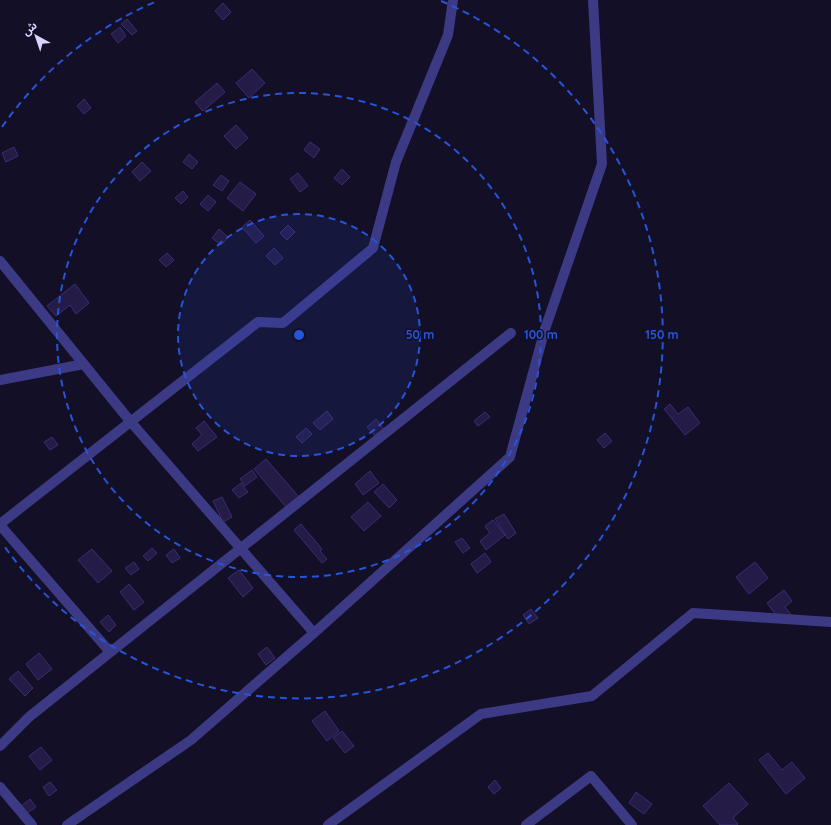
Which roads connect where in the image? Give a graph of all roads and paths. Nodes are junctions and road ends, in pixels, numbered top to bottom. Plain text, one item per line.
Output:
1 (453, 0) edge
2 (593, 0) edge
3 (0, 261) edge
4 (511, 333) dead end
5 (84, 364) junction
6 (0, 380) edge
7 (130, 421) junction
8 (0, 524) edge
9 (240, 548) junction
10 (831, 622) edge
11 (314, 633) junction
12 (110, 652) junction
13 (0, 746) edge
14 (0, 787) edge
15 (32, 825) edge
16 (67, 825) edge
17 (328, 825) edge
18 (526, 825) edge
19 (632, 825) edge

1 - 7 street
2 - 11 street
3 - 5 street
4 - 9 street
5 - 6 street
5 - 7 street
7 - 8 street
7 - 9 street
8 - 12 street
9 - 11 street
9 - 12 street
10 - 17 street
11 - 16 street
12 - 13 street
14 - 15 street
18 - 19 street

